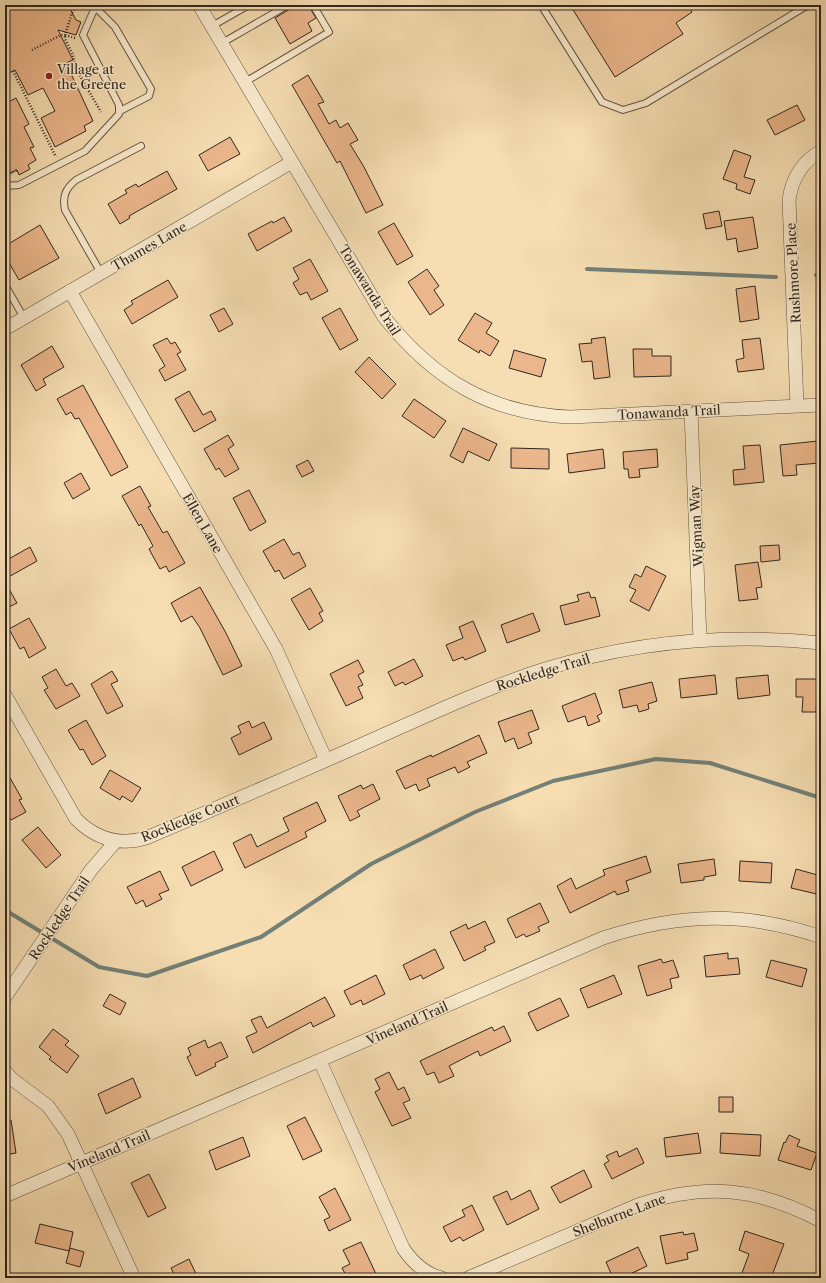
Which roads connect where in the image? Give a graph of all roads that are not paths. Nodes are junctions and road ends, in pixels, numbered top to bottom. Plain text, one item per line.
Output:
1 (199, 5) edge
2 (249, 5) edge
3 (288, 5) edge
4 (313, 5) edge
5 (542, 5) edge
6 (808, 5) edge
7 (96, 6) edge
8 (212, 26) junction
9 (222, 43) junction
10 (245, 82) junction
11 (120, 111) junction
12 (141, 146) dead end
13 (821, 151) edge
14 (292, 162) junction
15 (5, 186) edge
16 (101, 273) junction
17 (5, 285) edge
18 (70, 291) junction
19 (24, 318) junction
20 (5, 329) edge
21 (821, 405) edge
22 (797, 406) junction
23 (691, 412) junction
24 (700, 640) junction
25 (821, 642) edge
26 (5, 695) edge
27 (326, 760) junction
28 (282, 779) joint
29 (116, 841) junction
30 (821, 937) edge
31 (5, 997) edge
32 (320, 1061) junction
33 (5, 1071) edge
34 (82, 1162) junction
35 (5, 1196) edge
36 (821, 1221) edge
37 (134, 1278) edge
38 (442, 1278) edge
39 (468, 1278) edge

1 - 8 street, Tonawanda Trail
2 - 8 lane
3 - 9 lane
4 - 10 lane
5 - 6 lane
7 - 11 lane
7 - 11 lane
8 - 9 street, Tonawanda Trail
9 - 10 street, Tonawanda Trail
10 - 14 street, Tonawanda Trail
11 - 15 lane
12 - 16 lane
13 - 22 street, Rushmore Place
14 - 16 street, Thames Lane
14 - 23 street, Tonawanda Trail
16 - 18 street, Thames Lane
17 - 19 lane
18 - 19 street, Thames Lane
18 - 27 street, Ellen Lane
19 - 20 street, Thames Lane
21 - 22 street, Tonawanda Trail
22 - 23 street, Tonawanda Trail
23 - 24 street, Wigman Way
24 - 25 street, Rockledge Trail
24 - 27 street, Rockledge Trail
26 - 29 street, Rockledge Court
27 - 28 street, Rockledge Trail
28 - 29 street, Rockledge Court
29 - 31 street, Rockledge Trail
30 - 32 street, Vineland Trail
32 - 34 street, Vineland Trail
32 - 38 street
33 - 34 street
34 - 35 street, Vineland Trail
34 - 37 street
36 - 39 street, Shelburne Lane

